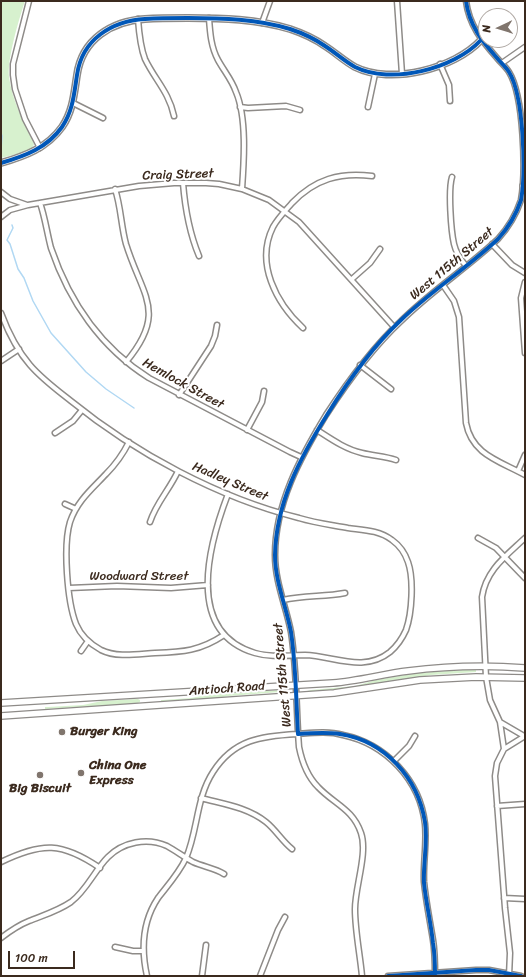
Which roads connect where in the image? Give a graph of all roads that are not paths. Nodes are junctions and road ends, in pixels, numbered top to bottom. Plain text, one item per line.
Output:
1 (29, 1) edge
2 (270, 1) edge
3 (397, 1) edge
4 (466, 1) edge
5 (209, 18) junction
6 (138, 19) junction
7 (262, 23) junction
8 (478, 35) edge
9 (478, 43) edge
10 (525, 47) edge
11 (488, 48) edge
12 (502, 63) junction
13 (440, 64) junction
14 (375, 74) junction
15 (402, 74) junction
16 (519, 99) junction
17 (525, 100) edge
18 (450, 101) dead end
19 (73, 103) junction
20 (240, 107) junction
21 (368, 107) dead end
22 (300, 110) dead end
23 (174, 116) dead end
24 (102, 118) dead end
25 (40, 148) junction
26 (1, 163) edge
27 (372, 176) dead end
28 (452, 177) dead end
29 (183, 183) junction
30 (524, 186) edge
31 (115, 189) junction
32 (242, 189) junction
33 (1, 192) edge
34 (40, 203) junction
35 (28, 205) junction
36 (285, 211) junction
37 (1, 217) edge
38 (492, 244) junction
39 (380, 249) dead end
40 (199, 256) dead end
41 (466, 266) junction
42 (525, 273) edge
43 (352, 279) junction
44 (525, 282) edge
45 (443, 284) junction
46 (1, 313) edge
47 (217, 325) dead end
48 (394, 327) junction
49 (303, 328) dead end
50 (18, 349) junction
51 (525, 353) edge
52 (1, 361) edge
53 (126, 362) junction
54 (360, 365) junction
55 (391, 389) dead end
56 (264, 391) dead end
57 (180, 395) junction
58 (82, 410) junction
59 (247, 430) junction
60 (317, 430) junction
61 (55, 433) dead end
62 (129, 442) junction
63 (525, 454) edge
64 (301, 457) junction
65 (396, 460) dead end
66 (178, 471) junction
67 (518, 471) junction
68 (525, 475) edge
69 (228, 494) junction
70 (65, 504) dead end
71 (76, 509) junction
72 (281, 513) junction
73 (150, 522) dead end
74 (478, 538) dead end
75 (525, 538) edge
76 (504, 558) junction
77 (525, 578) edge
78 (208, 585) junction
79 (69, 588) junction
80 (345, 593) dead end
81 (283, 600) junction
82 (224, 635) junction
83 (88, 641) junction
84 (81, 652) dead end
85 (293, 655) junction
86 (485, 666) junction
87 (525, 668) edge
88 (486, 676) junction
89 (525, 678) edge
90 (295, 686) junction
91 (296, 696) junction
92 (1, 703) edge
93 (1, 716) edge
94 (500, 722) junction
95 (298, 734) junction
96 (415, 736) dead end
97 (525, 736) edge
98 (504, 749) junction
99 (394, 761) junction
100 (201, 798) junction
101 (525, 804) edge
102 (497, 806) junction
103 (292, 849) dead end
104 (186, 857) junction
105 (1, 862) edge
106 (100, 868) junction
107 (224, 874) dead end
108 (504, 898) junction
109 (525, 898) edge
110 (285, 917) dead end
111 (1, 938) edge
112 (206, 945) dead end
113 (115, 947) dead end
114 (143, 951) junction
115 (435, 974) edge
116 (509, 975) edge
117 (147, 976) edge
118 (202, 976) edge
119 (260, 976) edge
120 (362, 976) edge
121 (388, 976) edge
122 (521, 976) edge

1 - 25 street
2 - 7 street
3 - 15 street
4 - 8 street, West 115th Street
5 - 6 street
5 - 7 street
5 - 20 street
6 - 19 street
6 - 23 street
7 - 14 street
9 - 13 street
10 - 12 street
11 - 12 street, West 115th Street
12 - 16 street, West 115th Street
13 - 15 street
13 - 18 street
14 - 15 street
14 - 21 street
16 - 17 street
16 - 30 street, West 115th Street
19 - 24 street
19 - 25 street
20 - 22 street
20 - 32 street
25 - 26 street
27 - 36 street
28 - 41 street
29 - 31 street, Craig Street
29 - 32 street, Craig Street
29 - 40 street
30 - 38 street, West 115th Street
31 - 34 street, Craig Street
31 - 53 street
32 - 36 street, Craig Street
33 - 35 street, Craig Street
34 - 35 street, Craig Street
34 - 53 street, Hemlock Street
35 - 37 street, Craig Street
36 - 43 street, Craig Street
36 - 49 street
38 - 41 street, West 115th Street
38 - 42 street
39 - 43 street
41 - 45 street, West 115th Street
43 - 48 street, Craig Street
44 - 51 street
45 - 48 street, West 115th Street
45 - 67 street
46 - 50 street, Hadley Street
47 - 57 street
48 - 54 street, West 115th Street
50 - 52 street
50 - 58 street, Hadley Street
53 - 57 street, Hemlock Street
54 - 55 street
54 - 60 street, West 115th Street
56 - 59 street
57 - 59 street, Hemlock Street
58 - 61 street
58 - 62 street, Hadley Street
59 - 64 street, Hemlock Street
60 - 64 street, West 115th Street
60 - 65 street
62 - 66 street, Hadley Street
62 - 71 street
63 - 67 street
64 - 72 street, West 115th Street
66 - 69 street, Hadley Street
66 - 73 street
67 - 68 street
69 - 72 street, Hadley Street
69 - 78 street
70 - 71 street
71 - 79 street
72 - 81 street, West 115th Street
72 - 85 street, Hadley Street
74 - 76 street
75 - 76 street
76 - 77 street
76 - 86 street
78 - 79 street, Woodward Street
78 - 82 street
79 - 83 street
80 - 81 street
81 - 85 street, West 115th Street
82 - 83 street
82 - 85 street, Hadley Street
83 - 84 street
85 - 90 street, West 115th Street
86 - 87 main road, Antioch Road
86 - 88 street
86 - 90 main road, Antioch Road
88 - 89 main road, Antioch Road
88 - 91 main road, Antioch Road
88 - 94 street
90 - 91 street, West 115th Street
90 - 92 main road, Antioch Road
91 - 93 main road, Antioch Road
91 - 95 street, West 115th Street
94 - 97 street
94 - 98 street
95 - 99 street
95 - 100 street
95 - 120 street, West 115th Street
96 - 99 street
97 - 98 street
98 - 102 street
99 - 115 street
100 - 103 street
100 - 104 street
101 - 102 street
102 - 108 street
104 - 106 street
104 - 107 street
104 - 114 street
105 - 106 street
106 - 111 street
108 - 109 street
108 - 116 street
110 - 119 street
112 - 118 street
113 - 114 street
114 - 117 street
115 - 116 street
115 - 121 street
116 - 122 street

